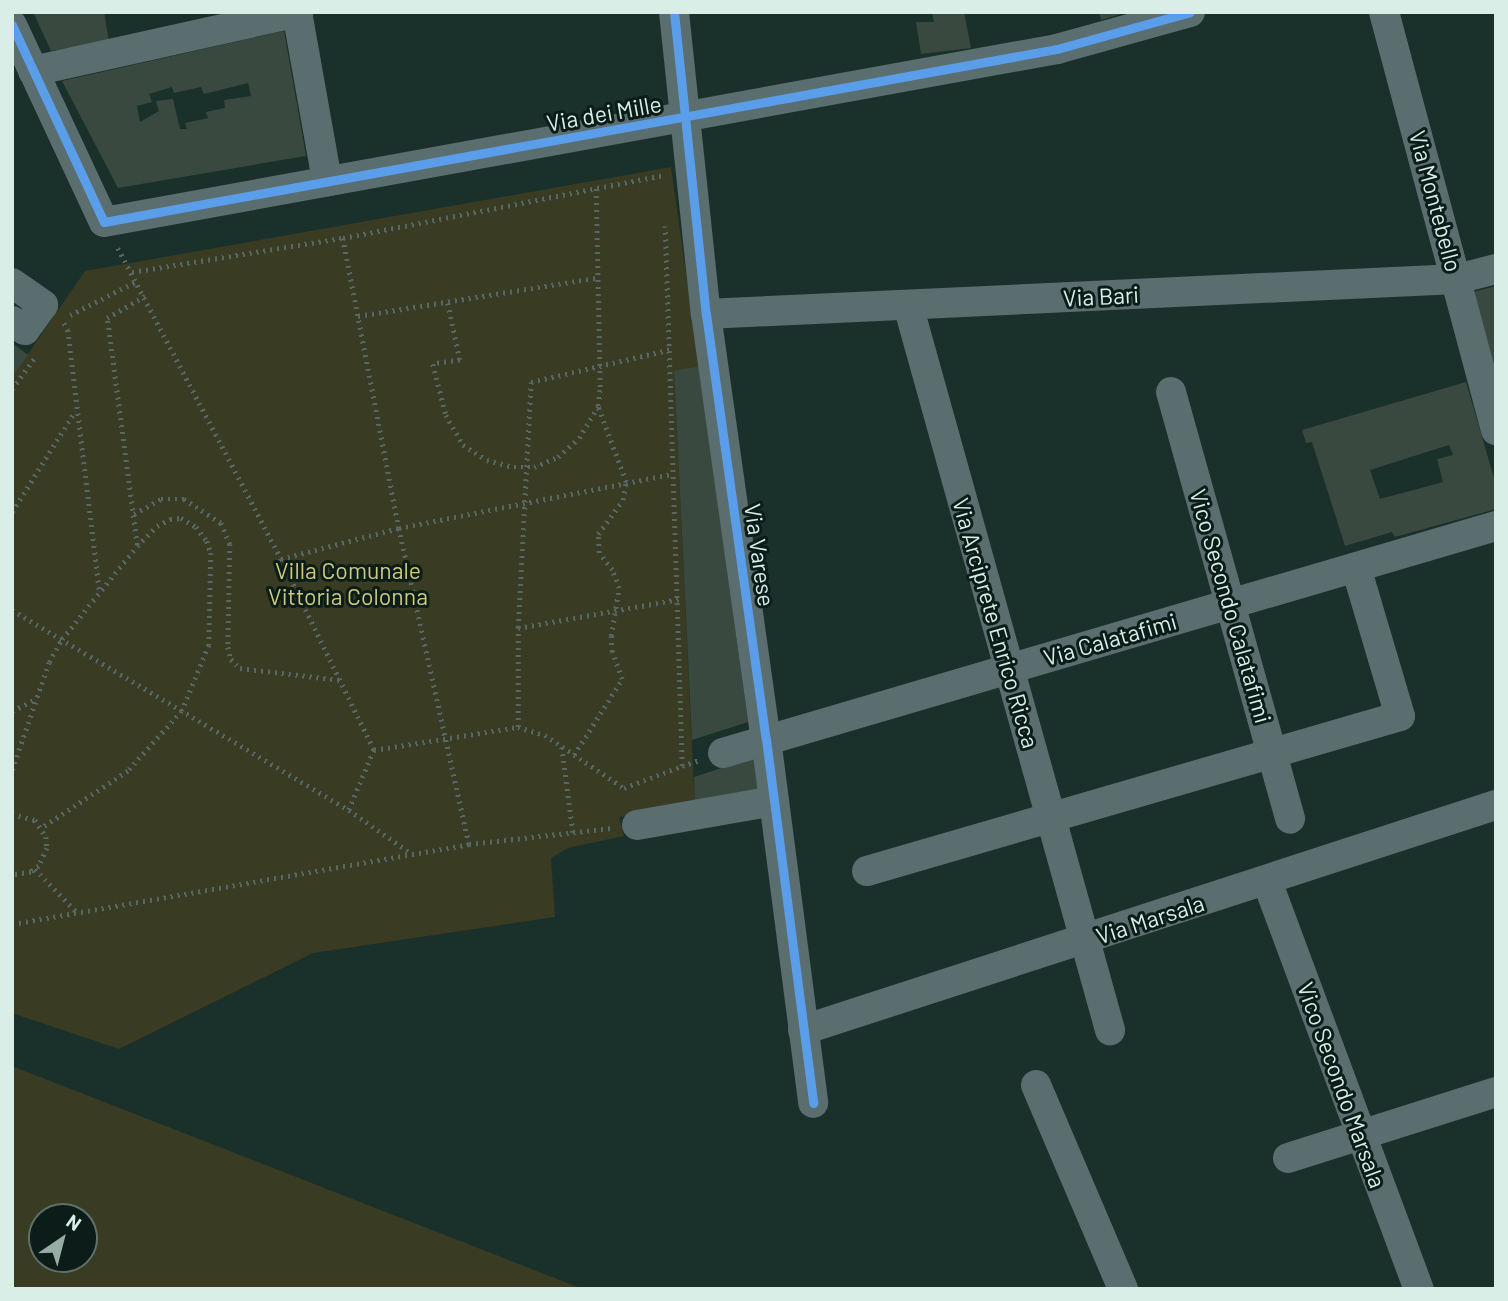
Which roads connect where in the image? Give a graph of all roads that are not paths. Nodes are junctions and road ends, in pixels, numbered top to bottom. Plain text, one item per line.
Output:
1 (298, 12) edge
2 (674, 12) edge
3 (1190, 12) edge
4 (1384, 12) edge
5 (12, 25) edge
6 (45, 69) junction
7 (685, 118) junction
8 (327, 181) junction
9 (1496, 269) edge
10 (1457, 279) junction
11 (12, 283) edge
12 (908, 305) junction
13 (706, 314) junction
14 (12, 321) edge
15 (1171, 392) dead end
16 (1491, 406) edge
17 (1496, 526) edge
18 (1356, 567) junction
19 (1230, 604) junction
20 (1009, 669) junction
21 (766, 739) junction
22 (723, 752) dead end
23 (1272, 753) junction
24 (774, 801) junction
25 (1496, 805) edge
26 (1050, 818) junction
27 (1290, 819) dead end
28 (637, 825) road end
29 (867, 871) dead end
30 (1267, 881) junction
31 (1084, 940) junction
32 (803, 1030) junction
33 (1110, 1030) dead end
34 (1036, 1085) dead end
35 (1496, 1092) edge
36 (813, 1103) dead end
37 (1361, 1135) junction
38 (1287, 1158) dead end
39 (1123, 1289) edge
40 (1419, 1289) edge

1 - 6 street
1 - 8 street
2 - 7 street, Via Varese
3 - 7 street, Via dei Mille
4 - 10 street, Via Montebello
5 - 6 street
6 - 8 street, Via dei Mille
7 - 8 street, Via dei Mille
7 - 13 street, Via Varese
9 - 10 street, Via Bari
10 - 12 street, Via Bari
10 - 16 street, Via Montebello
11 - 14 street
12 - 13 street, Via Bari
12 - 20 street, Via Arciprete Enrico Ricca
13 - 21 street, Via Varese
15 - 19 street, Vico Secondo Calatafimi
17 - 18 street, Via Calatafimi
18 - 19 street, Via Calatafimi
18 - 23 street
19 - 20 street, Via Calatafimi
19 - 23 street, Vico Secondo Calatafimi
20 - 21 street, Via Calatafimi
20 - 26 street, Via Arciprete Enrico Ricca
21 - 22 street, Via Calatafimi
21 - 24 street, Via Varese
23 - 26 street
23 - 27 street, Vico Secondo Calatafimi
24 - 28 street
24 - 32 street, Via Varese
25 - 30 street, Via Marsala
26 - 29 street
26 - 31 street, Via Arciprete Enrico Ricca
30 - 31 street, Via Marsala
30 - 37 street, Vico Secondo Marsala
31 - 32 street, Via Marsala
31 - 33 street, Via Arciprete Enrico Ricca
32 - 36 street, Via Varese
34 - 39 street
35 - 37 street
37 - 38 street
37 - 40 street, Vico Secondo Marsala

